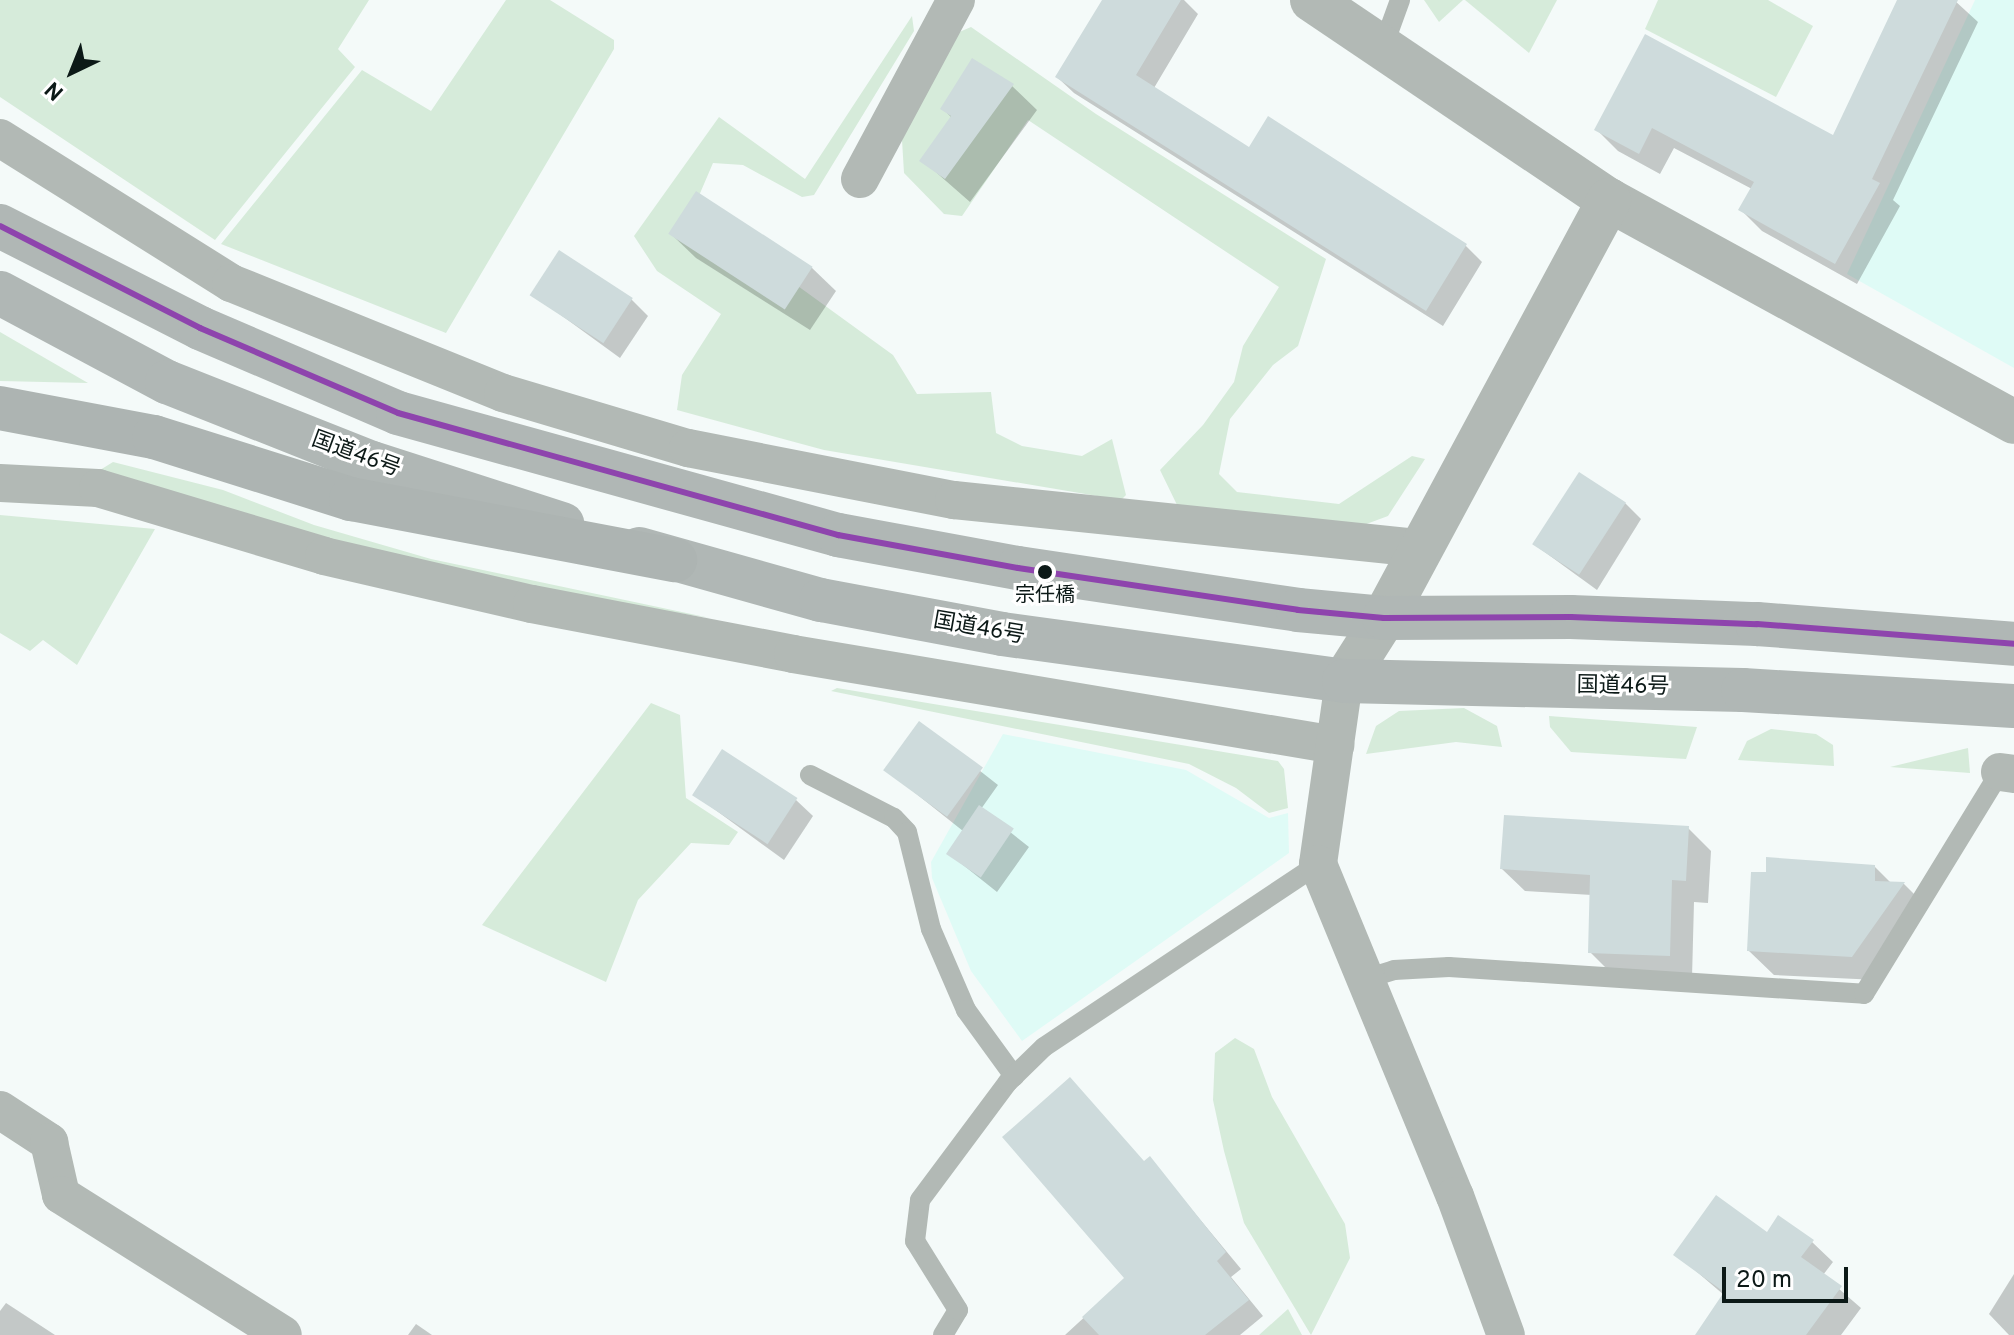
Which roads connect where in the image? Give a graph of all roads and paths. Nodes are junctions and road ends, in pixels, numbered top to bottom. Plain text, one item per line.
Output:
1 (1312, 0) edge
2 (1400, 0) edge
3 (947, 3) edge
4 (1383, 47) junction
5 (0, 138) edge
6 (860, 179) dead end
7 (1609, 200) junction
8 (0, 226) edge
9 (0, 293) edge
10 (0, 408) edge
11 (2014, 422) edge
12 (0, 483) edge
13 (1422, 548) junction
14 (675, 560) junction
15 (1384, 618) junction
16 (2014, 644) edge
17 (1344, 681) junction
18 (2014, 706) edge
19 (1335, 745) junction
20 (2007, 773) edge
21 (810, 775) dead end
22 (1318, 864) junction
23 (1365, 979) junction
24 (1014, 1076) junction
25 (0, 1110) edge
26 (283, 1335) edge
27 (943, 1335) edge
28 (1506, 1335) edge

1 - 4 street
2 - 4 lane
3 - 6 street
4 - 7 street
5 - 13 street
7 - 11 street
7 - 13 street
8 - 15 highway
9 - 14 highway, 国道46号
10 - 14 highway
12 - 19 street
13 - 15 street
14 - 17 highway, 国道46号
15 - 16 highway
15 - 17 street
17 - 18 highway, 国道46号
17 - 19 street
19 - 22 street
20 - 23 lane
21 - 24 lane
22 - 23 street
22 - 24 lane
23 - 28 street
24 - 27 lane
25 - 26 street

